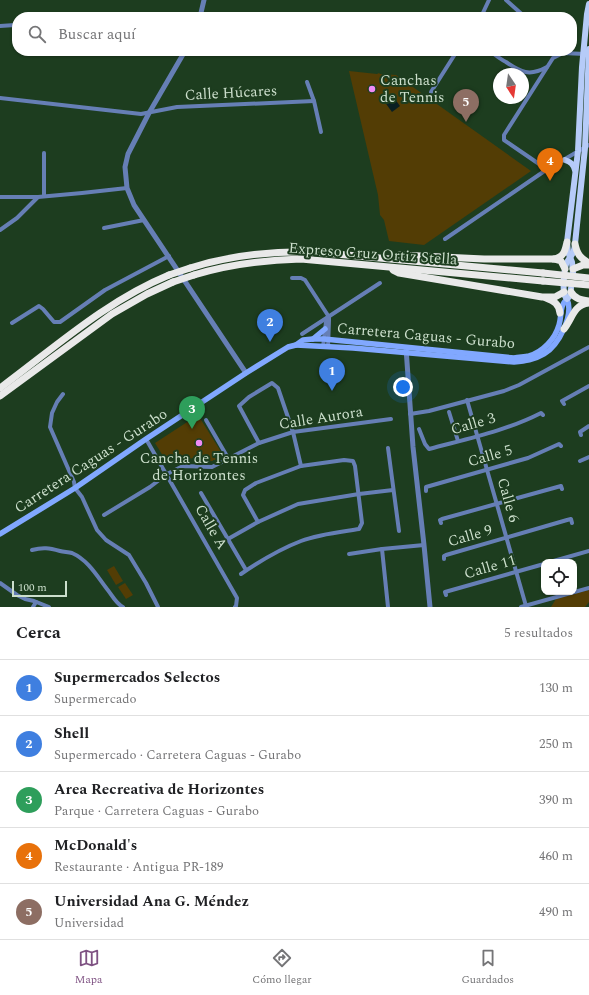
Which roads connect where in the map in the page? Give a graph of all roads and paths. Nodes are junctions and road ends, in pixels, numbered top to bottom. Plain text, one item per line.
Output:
1 (204, 0) edge
2 (489, 0) edge
3 (506, 0) edge
4 (589, 4) edge
5 (201, 12) edge
6 (483, 12) edge
7 (519, 12) edge
8 (12, 25) edge
9 (0, 26) edge
10 (589, 49) edge
11 (586, 54) edge
12 (182, 56) edge
13 (454, 56) edge
14 (497, 56) edge
15 (557, 56) edge
16 (547, 67) junction
17 (307, 82) dead end
18 (432, 92) dead end
19 (0, 98) edge
20 (314, 101) junction
21 (149, 113) junction
22 (321, 132) dead end
23 (587, 146) edge
24 (578, 151) junction
25 (44, 153) dead end
26 (564, 160) junction
27 (546, 170) junction
28 (576, 174) junction
29 (127, 188) junction
30 (44, 196) junction
31 (0, 197) edge
32 (38, 197) junction
33 (144, 220) junction
34 (104, 228) dead end
35 (0, 230) edge
36 (444, 239) dead end
37 (568, 242) junction
38 (575, 244) junction
39 (168, 256) junction
40 (570, 258) junction
41 (385, 259) junction
42 (554, 260) junction
43 (589, 264) edge
44 (386, 267) junction
45 (569, 269) junction
46 (543, 277) junction
47 (292, 278) dead end
48 (589, 278) edge
49 (171, 279) junction
50 (380, 283) dead end
51 (589, 285) edge
52 (567, 294) junction
53 (542, 297) junction
54 (589, 302) edge
55 (560, 313) junction
56 (329, 317) junction
57 (12, 323) dead end
58 (325, 329) junction
59 (564, 329) junction
60 (302, 334) dead end
61 (313, 339) junction
62 (326, 340) junction
63 (296, 345) junction
64 (326, 347) junction
65 (589, 347) edge
66 (406, 350) junction
67 (246, 373) junction
68 (21, 380) junction
69 (589, 386) edge
70 (0, 388) edge
71 (63, 394) dead end
72 (0, 396) edge
73 (0, 400) edge
74 (467, 400) junction
75 (564, 404) dead end
76 (450, 412) dead end
77 (410, 414) junction
78 (543, 415) dead end
79 (391, 419) dead end
80 (206, 420) dead end
81 (589, 426) edge
82 (419, 429) dead end
83 (293, 432) junction
84 (581, 435) dead end
85 (478, 436) junction
86 (146, 439) junction
87 (458, 441) junction
88 (259, 443) junction
89 (561, 446) dead end
90 (388, 448) dead end
91 (589, 456) edge
92 (228, 458) junction
93 (580, 461) dead end
94 (301, 466) junction
95 (487, 470) junction
96 (167, 474) junction
97 (75, 488) junction
98 (562, 489) dead end
99 (393, 490) junction
100 (426, 490) dead end
101 (201, 493) dead end
102 (359, 494) junction
103 (497, 504) junction
104 (104, 515) dead end
105 (258, 522) junction
106 (441, 523) dead end
107 (572, 523) dead end
108 (399, 530) dead end
109 (0, 534) edge
110 (506, 538) junction
111 (228, 539) junction
112 (424, 545) junction
113 (382, 549) junction
114 (32, 550) dead end
115 (589, 551) edge
116 (349, 554) dead end
117 (444, 559) dead end
118 (561, 559) edge
119 (541, 565) edge
120 (246, 570) junction
121 (516, 572) junction
122 (241, 574) dead end
123 (0, 583) edge
124 (589, 588) edge
125 (446, 595) dead end
126 (36, 602) junction
127 (158, 606) edge
128 (523, 606) edge
129 (33, 607) edge
130 (49, 607) edge
131 (123, 607) edge
132 (152, 607) edge
133 (235, 607) edge
134 (388, 607) edge
135 (430, 607) edge

1 - 5 street
2 - 6 street
3 - 7 street
4 - 11 main road
8 - 9 street
10 - 11 main road
11 - 23 main road
11 - 24 main road
12 - 21 street
13 - 18 street
14 - 16 street
15 - 16 street
16 - 27 street
17 - 20 street
19 - 21 street, Calle Húcares
20 - 21 street, Calle Húcares
20 - 22 street
21 - 29 street
23 - 24 street
23 - 38 main road
24 - 26 street
24 - 28 main road
25 - 30 street
26 - 27 street
26 - 28 main road
27 - 36 street
28 - 37 main road
29 - 30 street
29 - 33 street
30 - 32 street
31 - 32 street
32 - 35 street
33 - 34 street
33 - 39 street
37 - 40 main road
37 - 42 highway
38 - 40 main road
38 - 43 highway
39 - 57 street
39 - 67 street
40 - 45 main road
41 - 42 highway
41 - 46 highway, Expreso Cruz Ortiz Stella
41 - 49 highway, Expreso Cruz Ortiz Stella, bridge
42 - 45 highway
43 - 45 highway
44 - 46 highway, Expreso Cruz Ortiz Stella
44 - 49 highway, Expreso Cruz Ortiz Stella, bridge
44 - 53 highway
45 - 52 main road
46 - 48 highway, Expreso Cruz Ortiz Stella, bridge
46 - 51 highway, Expreso Cruz Ortiz Stella, bridge
47 - 56 street
49 - 68 highway, Expreso Cruz Ortiz Stella
49 - 70 highway, Expreso Cruz Ortiz Stella
50 - 56 street
52 - 53 highway
52 - 54 highway
52 - 55 main road, Carretera Caguas - Gurabo
52 - 59 main road, Carretera Caguas - Gurabo
53 - 55 highway
54 - 59 highway
55 - 66 main road, Carretera Caguas - Gurabo
56 - 58 street
56 - 60 street
56 - 62 street
58 - 61 main road
58 - 62 street
59 - 66 main road, Carretera Caguas - Gurabo
61 - 62 main road, Carretera Caguas - Gurabo
61 - 63 main road, Carretera Caguas - Gurabo
62 - 64 street
62 - 66 main road, Carretera Caguas - Gurabo
63 - 64 main road, Carretera Caguas - Gurabo
63 - 67 main road, Carretera Caguas - Gurabo
64 - 66 main road, Carretera Caguas - Gurabo
65 - 74 street
66 - 77 street
67 - 86 main road, Carretera Caguas - Gurabo
68 - 72 highway, Expreso Cruz Ortiz Stella
68 - 73 highway
69 - 75 street
71 - 97 street
74 - 77 street
74 - 85 street, Calle 6
76 - 87 street
77 - 112 street
78 - 85 street, Calle 3
79 - 83 street, Calle Aurora
80 - 92 street
81 - 84 street
82 - 87 street, Calle 3
83 - 88 street, Calle Aurora
83 - 88 street
83 - 94 street
85 - 87 street, Calle 3
85 - 95 street, Calle 6
86 - 96 street, Calle A
86 - 97 main road, Carretera Caguas - Gurabo
88 - 92 street, Calle Aurora
89 - 95 street, Calle 5
90 - 99 street
91 - 93 street
92 - 96 street, Calle Aurora
94 - 102 street
94 - 105 street
95 - 100 street, Calle 5
95 - 103 street, Calle 6
96 - 104 street, Calle Aurora
96 - 133 street, Calle A
97 - 109 main road, Carretera Caguas - Gurabo
97 - 127 street
98 - 103 street
99 - 102 street
99 - 108 street
101 - 111 street
102 - 105 street
102 - 120 street
103 - 106 street
103 - 110 street, Calle 6
105 - 111 street
107 - 110 street, Calle 9
110 - 117 street, Calle 9
110 - 121 street, Calle 6
111 - 120 street
112 - 113 street
112 - 135 street
113 - 116 street
113 - 134 street
114 - 131 street
115 - 118 street
119 - 121 street, Calle 11
120 - 122 street
121 - 125 street, Calle 11
121 - 128 street, Calle 6
123 - 126 street
124 - 128 street
126 - 129 street
126 - 130 street
127 - 132 street

